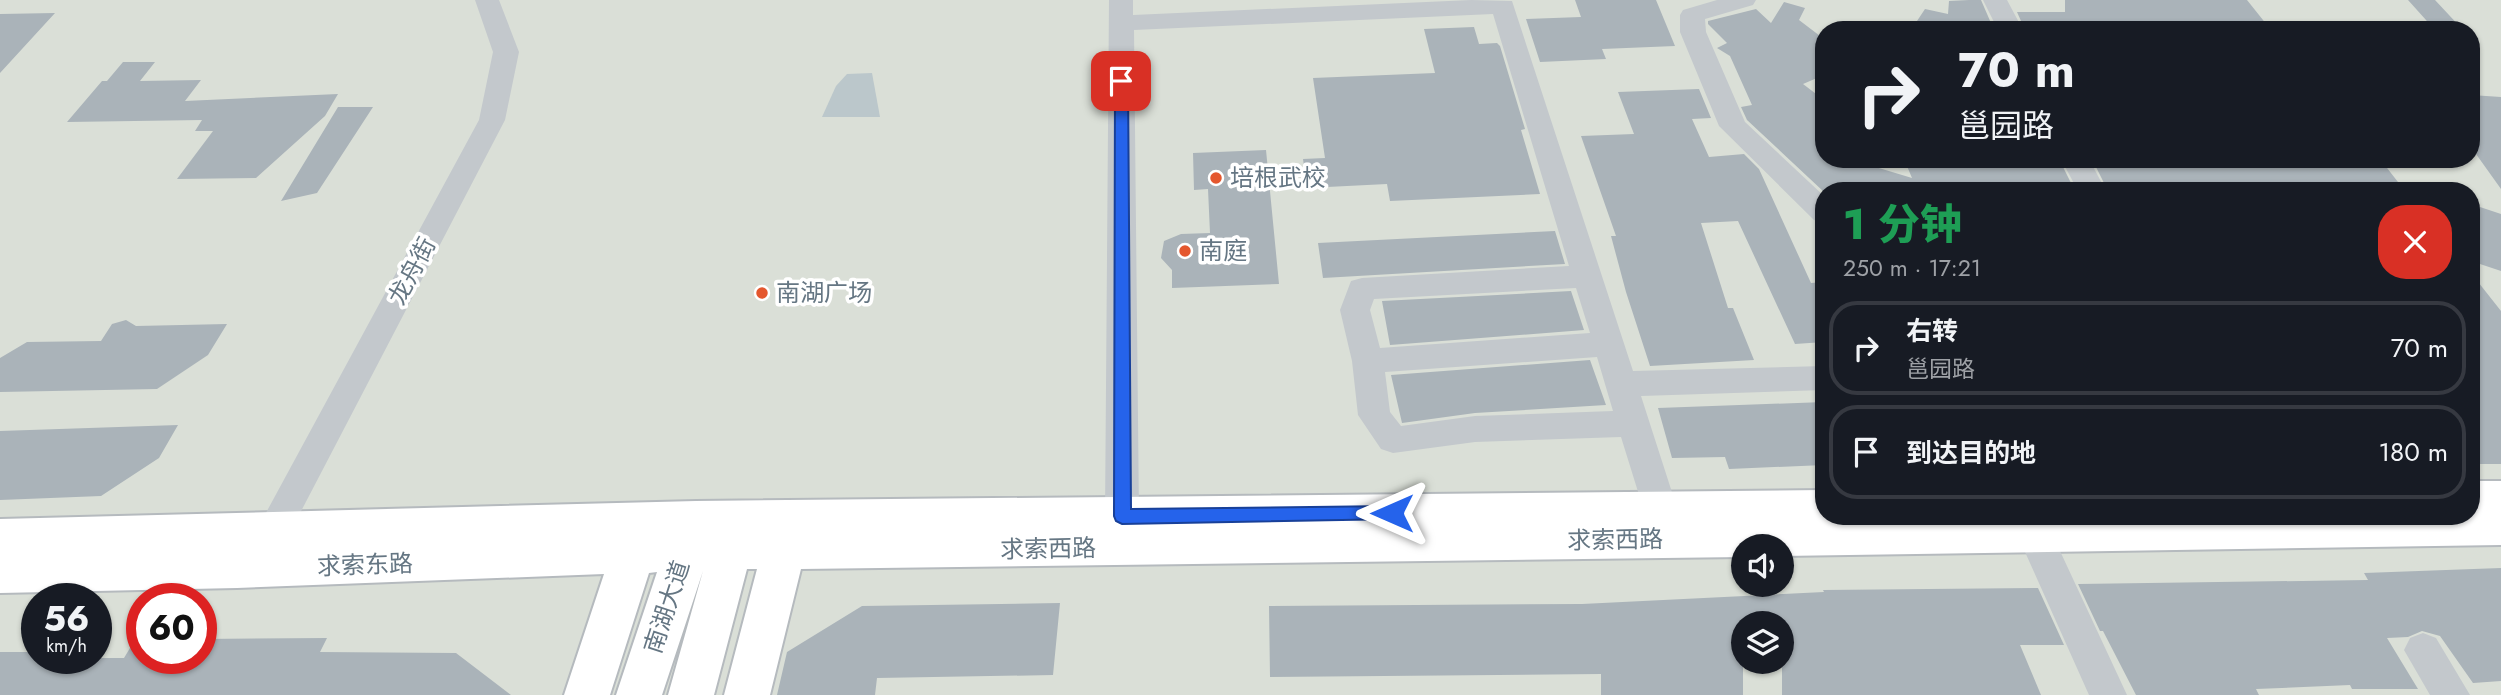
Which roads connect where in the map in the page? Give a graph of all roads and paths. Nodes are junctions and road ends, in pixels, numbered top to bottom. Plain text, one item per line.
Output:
1 (487, 0) edge
2 (1744, 0) edge
3 (1995, 0) edge
4 (1503, 3) edge
5 (1239, 9) edge
6 (1121, 11) edge
7 (2006, 21) edge
8 (1815, 204) edge
9 (1588, 276) junction
10 (1609, 344) junction
11 (1368, 361) junction
12 (1815, 378) edge
13 (1621, 384) junction
14 (1634, 423) junction
15 (2480, 498) edge
16 (2501, 498) edge
17 (1815, 508) edge
18 (1661, 510) junction
19 (1122, 516) junction
20 (2501, 527) edge
21 (273, 532) junction
22 (2035, 534) junction
23 (734, 535) junction
24 (690, 536) junction
25 (0, 537) edge
26 (784, 551) junction
27 (632, 556) junction
28 (0, 574) edge
29 (2423, 650) dead end
30 (587, 695) edge
31 (639, 695) edge
32 (691, 695) edge
33 (747, 695) edge
34 (2108, 695) edge
35 (2451, 695) edge

1 - 21 street, 龙舟街
2 - 8 street
3 - 7 street
4 - 5 street
4 - 9 street
5 - 6 street
6 - 19 street
9 - 10 street
9 - 11 street
10 - 11 street
10 - 13 street
11 - 14 street
12 - 13 street
13 - 14 street
14 - 18 street
15 - 16 main road
17 - 18 main road, 求索西路
18 - 19 main road, 求索西路
19 - 23 main road, 求索西路
20 - 22 main road, 求索西路
21 - 24 main road
21 - 25 main road
22 - 26 main road, 求索西路
22 - 34 street
23 - 24 main road, 求索东路
23 - 26 main road, 求索西路
23 - 32 main road, 南湖大道
24 - 27 main road, 求索东路
24 - 31 main road, 南湖大道
26 - 33 main road
27 - 28 main road, 求索东路
27 - 30 main road
29 - 35 street

